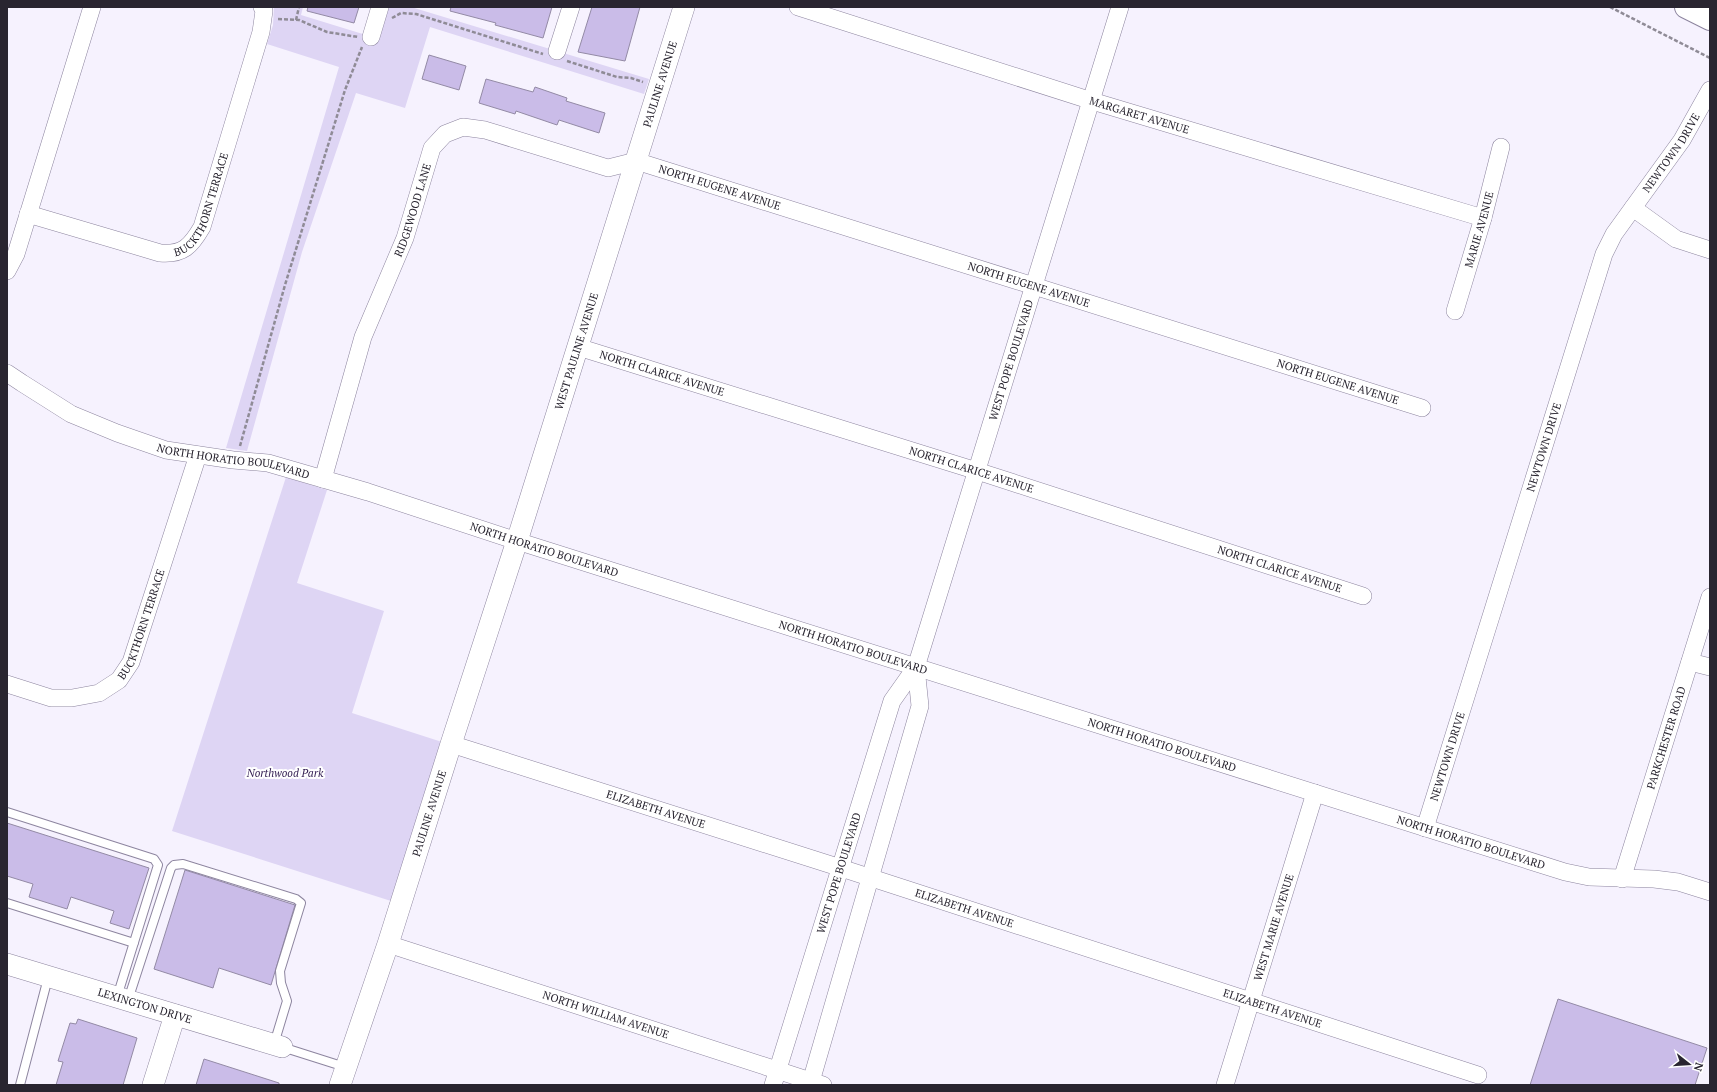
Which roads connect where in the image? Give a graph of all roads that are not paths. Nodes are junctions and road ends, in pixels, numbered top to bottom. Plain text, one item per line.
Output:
1 (92, 7) edge
2 (572, 7) edge
3 (684, 7) edge
4 (798, 7) edge
5 (1120, 7) edge
6 (1686, 7) edge
7 (263, 13) edge
8 (384, 14) edge
9 (1710, 19) edge
10 (369, 38) road end
11 (557, 56) road end
12 (1710, 90) edge
13 (1092, 101) junction
14 (1501, 147) dead end
15 (636, 161) junction
16 (1633, 208) junction
17 (28, 214) junction
18 (1483, 218) junction
19 (1710, 250) edge
20 (7, 271) edge
21 (1035, 286) junction
22 (1455, 311) dead end
23 (578, 347) junction
24 (7, 373) edge
25 (1422, 408) dead end
26 (198, 454) junction
27 (977, 472) junction
28 (323, 479) junction
29 (517, 541) junction
30 (1363, 596) dead end
31 (1710, 597) edge
32 (1690, 662) junction
33 (916, 667) junction
34 (1710, 667) edge
35 (7, 684) edge
36 (451, 744) junction
37 (1315, 793) junction
38 (7, 812) edge
39 (1425, 828) junction
40 (841, 868) junction
41 (871, 878) junction
42 (1622, 879) junction
43 (1710, 892) edge
44 (7, 903) edge
45 (134, 943) junction
46 (388, 944) junction
47 (7, 964) edge
48 (49, 977) junction
49 (122, 999) junction
50 (1251, 1002) junction
51 (175, 1015) junction
52 (278, 1046) junction
53 (1478, 1075) dead end
54 (343, 1076) edge
55 (776, 1078) edge
56 (815, 1084) edge
57 (20, 1085) edge
58 (153, 1085) edge
59 (1225, 1085) edge

1 - 17 street
2 - 11 street
3 - 15 street, PAULINE AVENUE
4 - 13 street, MARGARET AVENUE
5 - 13 street, WEST POPE BOULEVARD
6 - 9 main road
7 - 17 street, BUCKTHORN TERRACE
8 - 10 street
12 - 16 street, NEWTOWN DRIVE
13 - 18 street, MARGARET AVENUE
13 - 21 street, WEST POPE BOULEVARD
14 - 18 street, MARIE AVENUE
15 - 21 street, NORTH EUGENE AVENUE
15 - 23 street, WEST PAULINE AVENUE
15 - 28 street, RIDGEWOOD LANE
16 - 19 street
16 - 39 street, NEWTOWN DRIVE
17 - 20 street
18 - 22 street, MARIE AVENUE
21 - 25 street, NORTH EUGENE AVENUE
21 - 27 street, WEST POPE BOULEVARD
23 - 27 street, NORTH CLARICE AVENUE
23 - 29 street, WEST PAULINE AVENUE
24 - 26 street, NORTH HORATIO BOULEVARD
26 - 28 street, NORTH HORATIO BOULEVARD
26 - 35 street, BUCKTHORN TERRACE
27 - 30 street, NORTH CLARICE AVENUE
27 - 33 street, WEST POPE BOULEVARD
28 - 29 street, NORTH HORATIO BOULEVARD
29 - 33 street, NORTH HORATIO BOULEVARD
29 - 36 street, PAULINE AVENUE
31 - 32 street, PARKCHESTER ROAD
32 - 34 street
32 - 42 street, PARKCHESTER ROAD
33 - 37 street, NORTH HORATIO BOULEVARD
33 - 40 street, WEST POPE BOULEVARD
33 - 41 street, WEST POPE BOULEVARD
36 - 40 street, ELIZABETH AVENUE
36 - 46 street, PAULINE AVENUE
37 - 39 street, NORTH HORATIO BOULEVARD
37 - 50 street, WEST MARIE AVENUE
38 - 45 lane
39 - 42 street, NORTH HORATIO BOULEVARD
40 - 41 street, ELIZABETH AVENUE
40 - 55 street, WEST POPE BOULEVARD
41 - 50 street, ELIZABETH AVENUE
41 - 56 street, WEST POPE BOULEVARD
42 - 43 street, NORTH HORATIO BOULEVARD
44 - 45 lane
45 - 49 lane
46 - 54 street, PAULINE AVENUE
46 - 55 street, NORTH WILLIAM AVENUE
47 - 48 street, LEXINGTON DRIVE
48 - 49 street, LEXINGTON DRIVE
48 - 57 lane
49 - 51 street, LEXINGTON DRIVE
49 - 52 lane
50 - 53 street, ELIZABETH AVENUE
50 - 59 street, WEST MARIE AVENUE
51 - 52 street, LEXINGTON DRIVE
51 - 58 street
52 - 54 lane
55 - 56 street, NORTH WILLIAM AVENUE

